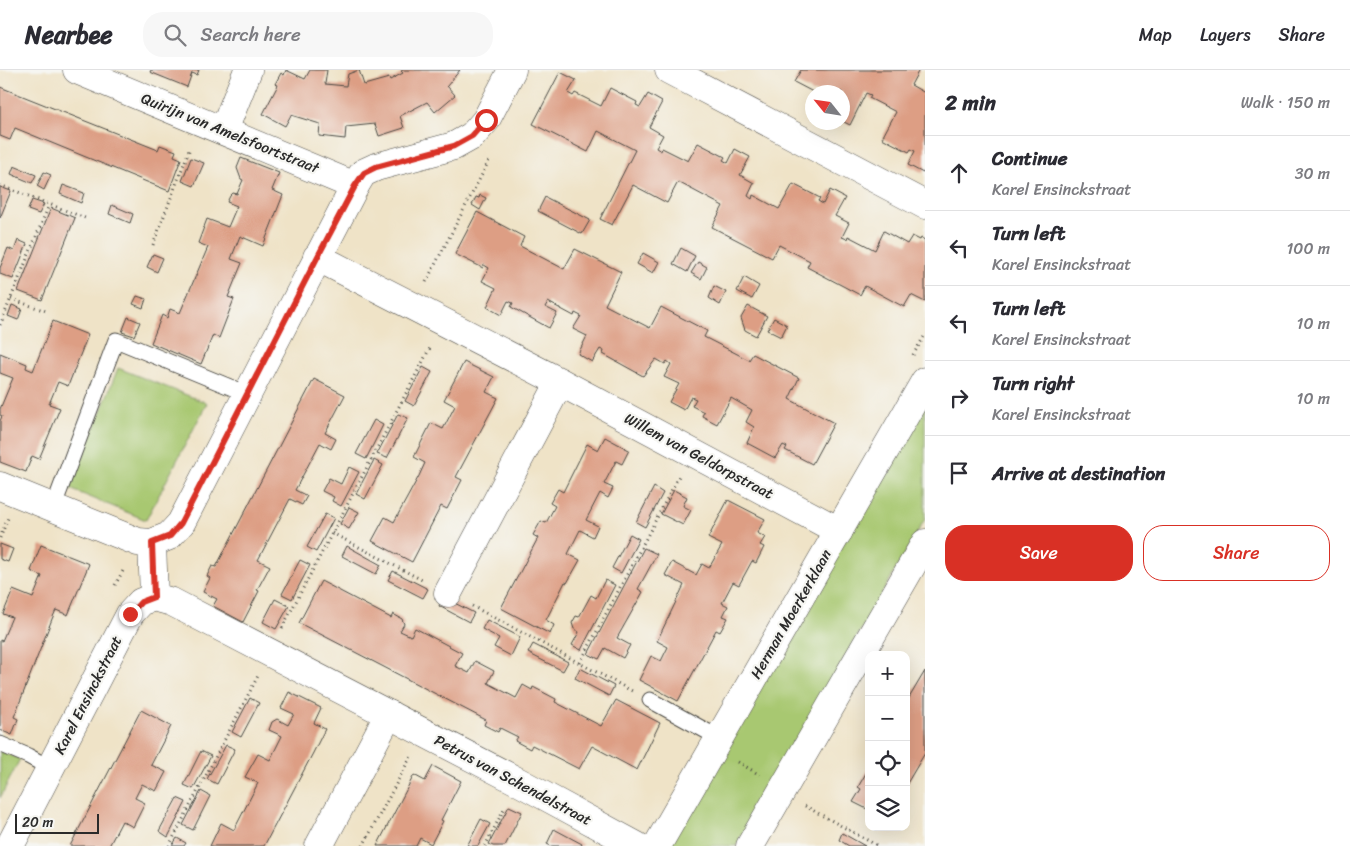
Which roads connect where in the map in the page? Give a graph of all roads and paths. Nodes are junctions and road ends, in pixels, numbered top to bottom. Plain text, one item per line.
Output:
1 (77, 70) edge
2 (248, 70) edge
3 (512, 70) edge
4 (669, 70) edge
5 (212, 125) junction
6 (491, 158) dead end
7 (0, 185) edge
8 (355, 186) junction
9 (49, 204) junction
10 (925, 205) edge
11 (85, 218) dead end
12 (153, 245) dead end
13 (317, 258) junction
14 (11, 299) junction
15 (413, 307) junction
16 (46, 311) dead end
17 (444, 321) junction
18 (0, 325) edge
19 (925, 381) edge
20 (560, 382) junction
21 (247, 394) junction
22 (692, 451) junction
23 (0, 486) edge
24 (53, 508) junction
25 (839, 531) junction
26 (332, 533) junction
27 (152, 543) junction
28 (925, 543) edge
29 (448, 594) junction
30 (154, 597) junction
31 (270, 652) junction
32 (580, 663) junction
33 (650, 700) joint
34 (389, 714) junction
35 (424, 732) junction
36 (0, 744) edge
37 (726, 749) junction
38 (50, 768) junction
39 (519, 782) junction
40 (773, 785) junction
41 (10, 846) edge
42 (169, 846) edge
43 (319, 846) edge
44 (363, 846) edge
45 (485, 846) edge
46 (637, 846) edge
47 (657, 846) edge
48 (750, 846) edge
49 (878, 846) edge

1 - 5 street, Quirijn van Amelsfoortstraat
2 - 5 street
3 - 8 street
4 - 10 street
5 - 8 street, Quirijn van Amelsfoortstraat
5 - 12 path
6 - 15 path
7 - 9 path
8 - 13 street
9 - 11 path
9 - 14 path
13 - 15 street, Willem van Geldorpstraat
13 - 21 street
14 - 16 path
14 - 18 path
15 - 17 street, Willem van Geldorpstraat
17 - 20 street, Willem van Geldorpstraat
17 - 26 path
19 - 25 street, Herman Moerkerklaan
20 - 22 street, Willem van Geldorpstraat
20 - 29 street
21 - 24 lane
21 - 27 street
22 - 25 street, Willem van Geldorpstraat
22 - 32 path
23 - 24 street
24 - 27 street
25 - 37 street, Herman Moerkerklaan
26 - 29 path
26 - 31 path
27 - 30 street
28 - 40 street
29 - 32 path
30 - 31 street, Petrus van Schendelstraat
30 - 38 street, Karel Ensinckstraat
31 - 34 street, Petrus van Schendelstraat
31 - 42 path
32 - 33 path
33 - 37 lane
34 - 35 street, Petrus van Schendelstraat
34 - 43 street
35 - 39 street, Petrus van Schendelstraat
35 - 44 path
36 - 38 lane
37 - 40 path
37 - 47 street, Herman Moerkerklaan
38 - 41 street, Karel Ensinckstraat
39 - 45 path
39 - 46 street, Petrus van Schendelstraat
40 - 48 street
40 - 49 path

